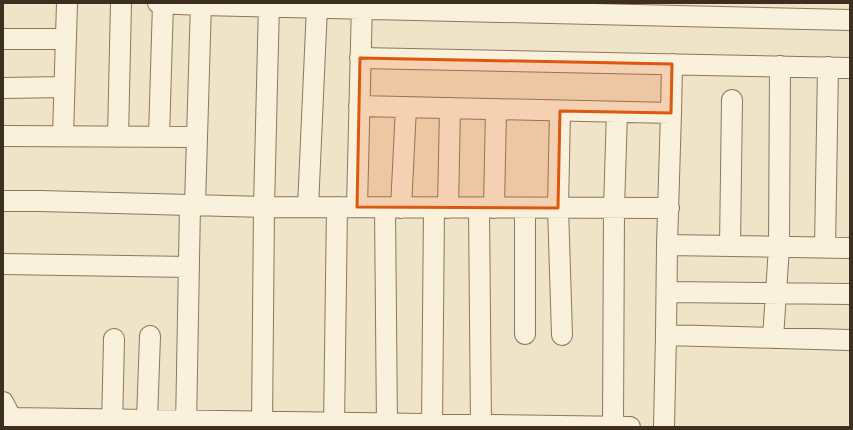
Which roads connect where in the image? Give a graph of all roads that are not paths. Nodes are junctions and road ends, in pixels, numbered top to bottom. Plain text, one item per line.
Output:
1 (67, 3) edge
2 (121, 3) edge
3 (158, 3) edge
4 (163, 3) edge
5 (201, 4) edge
6 (243, 4) edge
7 (269, 5) edge
8 (362, 6) edge
9 (317, 7) junction
10 (850, 20) edge
11 (3, 39) edge
12 (66, 39) junction
13 (360, 58) junction
14 (672, 64) junction
15 (780, 66) junction
16 (828, 67) junction
17 (850, 68) edge
18 (64, 87) junction
19 (3, 88) edge
20 (732, 100) dead end
21 (359, 106) junction
22 (406, 107) junction
23 (450, 108) junction
24 (496, 109) junction
25 (560, 111) junction
26 (617, 112) junction
27 (671, 113) junction
28 (3, 136) edge
29 (63, 136) junction
30 (118, 137) junction
31 (159, 137) junction
32 (197, 137) junction
33 (3, 201) edge
34 (192, 205) junction
35 (264, 207) junction
36 (308, 207) junction
37 (347, 207) junction
38 (393, 208) junction
39 (441, 208) junction
40 (486, 208) junction
41 (525, 208) junction
42 (558, 208) junction
43 (614, 208) junction
44 (669, 208) junction
45 (667, 245) junction
46 (730, 246) junction
47 (778, 247) junction
48 (825, 248) junction
49 (850, 248) edge
50 (3, 264) edge
51 (189, 267) junction
52 (666, 292) junction
53 (776, 293) junction
54 (850, 294) edge
55 (525, 334) dead end
56 (562, 335) dead end
57 (666, 335) junction
58 (150, 336) dead end
59 (773, 338) junction
60 (114, 339) dead end
61 (850, 340) edge
62 (10, 415) edge
63 (147, 420) junction
64 (112, 423) edge
65 (186, 424) edge
66 (262, 424) edge
67 (334, 425) edge
68 (387, 425) edge
69 (432, 425) edge
70 (481, 426) edge
71 (613, 427) edge
72 (630, 427) edge
73 (664, 427) edge

1 - 12 street
2 - 30 street
3 - 4 street
4 - 5 street
4 - 31 street
5 - 6 street
5 - 32 street
6 - 7 street
7 - 9 street
7 - 35 street
8 - 9 street
8 - 10 street
8 - 13 street
9 - 36 street
11 - 12 street
12 - 18 street
13 - 14 street
13 - 21 street
14 - 15 street
14 - 27 street
15 - 16 street
15 - 47 street
16 - 17 street
16 - 48 street
18 - 19 street
18 - 29 street
20 - 46 street
21 - 22 street
21 - 37 street
22 - 23 street
22 - 38 street
23 - 24 street
23 - 39 street
24 - 25 street
24 - 40 street
25 - 26 street
25 - 42 street
26 - 27 street
26 - 43 street
27 - 44 street
28 - 29 street
29 - 30 street
30 - 31 street
31 - 32 street
32 - 34 street
33 - 34 street
34 - 35 street
34 - 51 street
35 - 36 street
35 - 66 street
36 - 37 street
37 - 38 street
37 - 67 street
38 - 39 street
38 - 68 street
39 - 40 street
39 - 69 street
40 - 41 street
40 - 70 street
41 - 42 street
41 - 55 street
42 - 43 street
42 - 56 street
43 - 44 street
43 - 71 street
44 - 45 street
45 - 46 street
45 - 52 street
46 - 47 street
47 - 48 street
47 - 53 street
48 - 49 street
50 - 51 street
51 - 65 street
52 - 53 street
52 - 57 street
53 - 54 street
53 - 59 street
57 - 59 street
57 - 73 street
58 - 63 street
59 - 61 street
60 - 64 street
62 - 64 street
63 - 64 street
63 - 65 street
65 - 66 street
66 - 67 street
67 - 68 street
68 - 69 street
69 - 70 street
70 - 71 street
71 - 72 street

